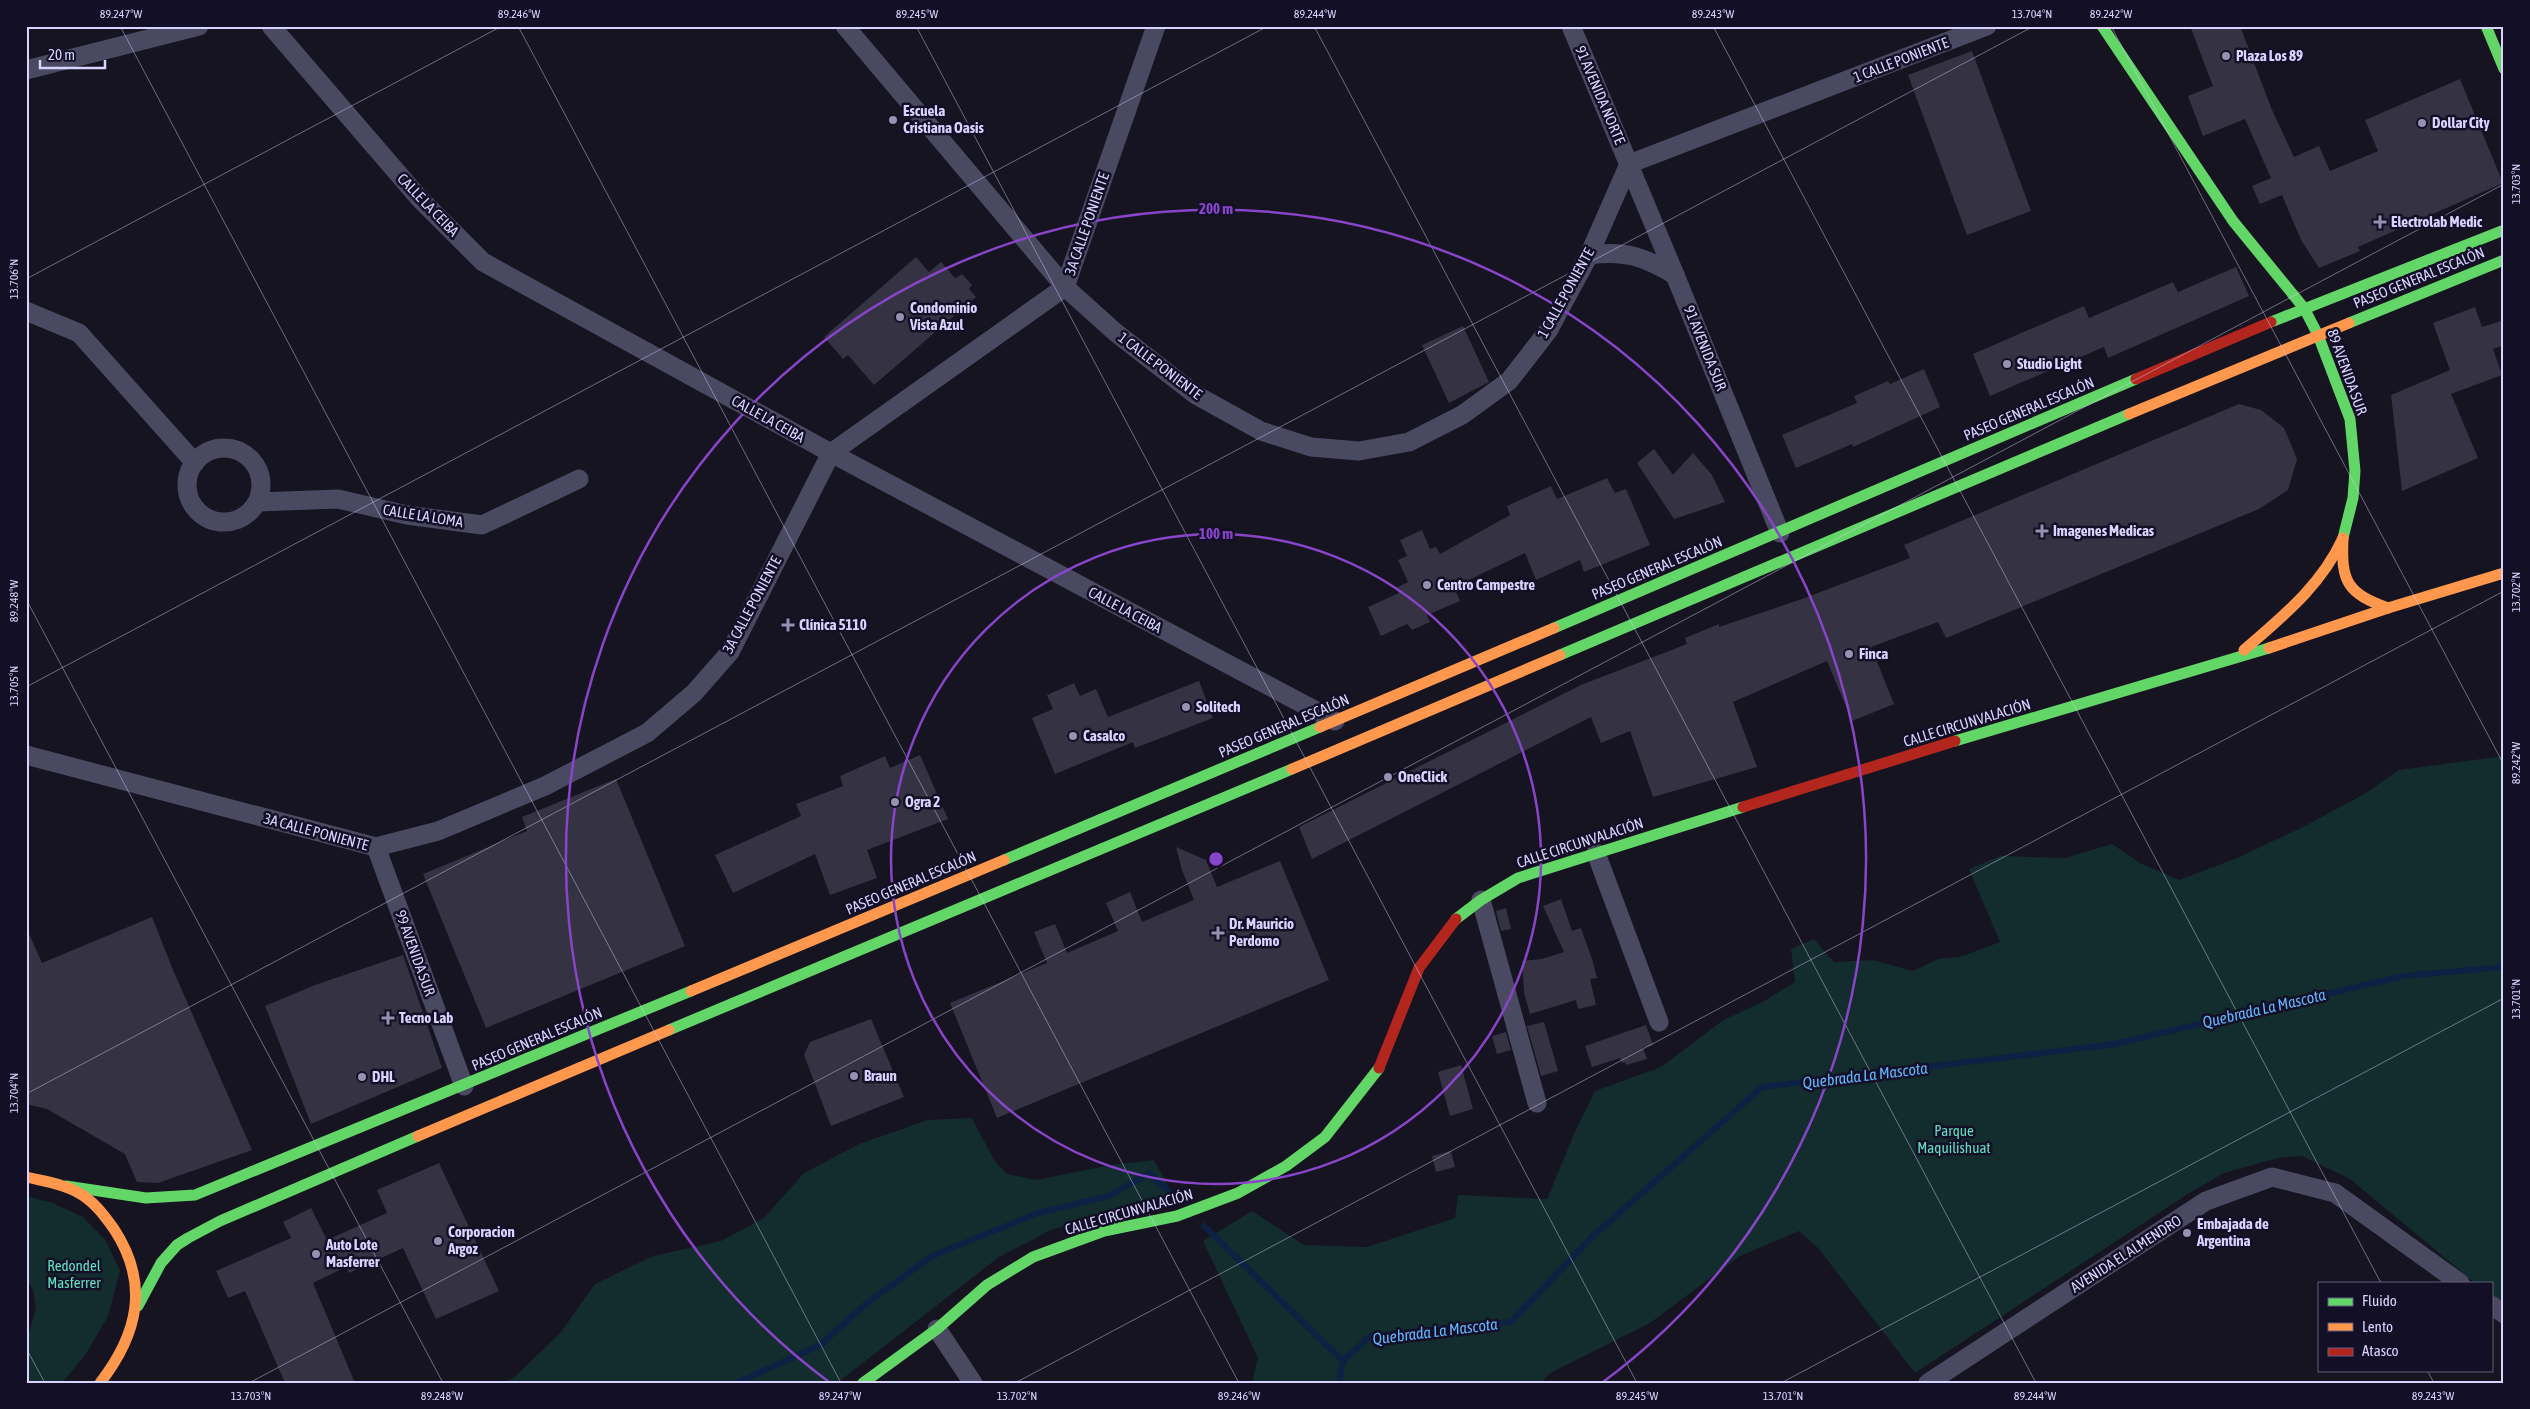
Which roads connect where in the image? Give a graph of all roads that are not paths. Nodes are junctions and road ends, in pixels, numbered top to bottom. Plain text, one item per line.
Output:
1 (199, 26) edge
2 (271, 26) edge
3 (845, 26) edge
4 (1156, 26) edge
5 (1571, 26) edge
6 (1988, 26) edge
7 (2102, 26) edge
8 (2486, 26) edge
9 (2504, 69) edge
10 (26, 70) edge
11 (1629, 164) junction
12 (2504, 230) edge
13 (1589, 256) junction
14 (2504, 260) edge
15 (1676, 275) junction
16 (1066, 287) junction
17 (2304, 308) junction
18 (26, 311) edge
19 (2318, 335) junction
20 (831, 453) junction
21 (195, 463) junction
22 (580, 479) dead end
23 (258, 502) junction
24 (1780, 533) junction
25 (2343, 539) junction
26 (2504, 573) edge
27 (2388, 608) junction
28 (2230, 661) junction
29 (1335, 721) junction
30 (26, 755) edge
31 (376, 847) junction
32 (1596, 853) junction
33 (1481, 900) junction
34 (1659, 1022) dead end
35 (464, 1086) junction
36 (1537, 1103) dead end
37 (26, 1177) edge
38 (66, 1186) junction
39 (2459, 1282) edge
40 (138, 1306) junction
41 (2492, 1306) edge
42 (2504, 1314) edge
43 (937, 1329) junction
44 (100, 1383) edge
45 (863, 1383) edge
46 (973, 1383) edge
47 (1928, 1383) edge

1 - 10 street
2 - 20 street, CALLE LA CEIBA
3 - 16 street, 1 CALLE PONIENTE
4 - 16 street, 3A CALLE PONIENTE
5 - 11 street, 91 AVENIDA NORTE
6 - 11 street, 1 CALLE PONIENTE
7 - 17 main road, 89 AVENIDA SUR
8 - 9 main road
11 - 13 street, 1 CALLE PONIENTE
11 - 15 street, 91 AVENIDA SUR
12 - 17 main road, PASEO GENERAL ESCALÓN
13 - 15 street
13 - 16 street, 1 CALLE PONIENTE
14 - 19 main road, PASEO GENERAL ESCALÓN
15 - 24 street, 91 AVENIDA SUR
16 - 20 street, 3A CALLE PONIENTE
17 - 19 main road, 89 AVENIDA SUR
17 - 24 main road, PASEO GENERAL ESCALÓN
18 - 21 street
19 - 25 main road, 89 AVENIDA SUR
19 - 40 main road, PASEO GENERAL ESCALÓN
20 - 29 street, CALLE LA CEIBA
20 - 31 street, 3A CALLE PONIENTE
21 - 23 street
21 - 23 street
22 - 23 street, CALLE LA LOMA
24 - 29 main road, PASEO GENERAL ESCALÓN
25 - 27 main road, 89 AVENIDA SUR
25 - 28 main road, 89 AVENIDA SUR
26 - 27 main road, CALLE CIRCUNVALACIÓN
27 - 28 main road, CALLE CIRCUNVALACIÓN
28 - 32 main road, CALLE CIRCUNVALACIÓN
29 - 35 main road, PASEO GENERAL ESCALÓN
30 - 31 street, 3A CALLE PONIENTE
31 - 35 street, 99 AVENIDA SUR
32 - 33 main road, CALLE CIRCUNVALACIÓN
32 - 34 street
33 - 36 street
33 - 43 main road, CALLE CIRCUNVALACIÓN
35 - 38 main road, PASEO GENERAL ESCALÓN
37 - 38 main road
38 - 40 main road
39 - 47 street, AVENIDA EL ALMENDRO
40 - 44 main road, PASEO GENERAL ESCALÓN
41 - 42 street
43 - 45 main road, CALLE CIRCUNVALACIÓN
43 - 46 street

